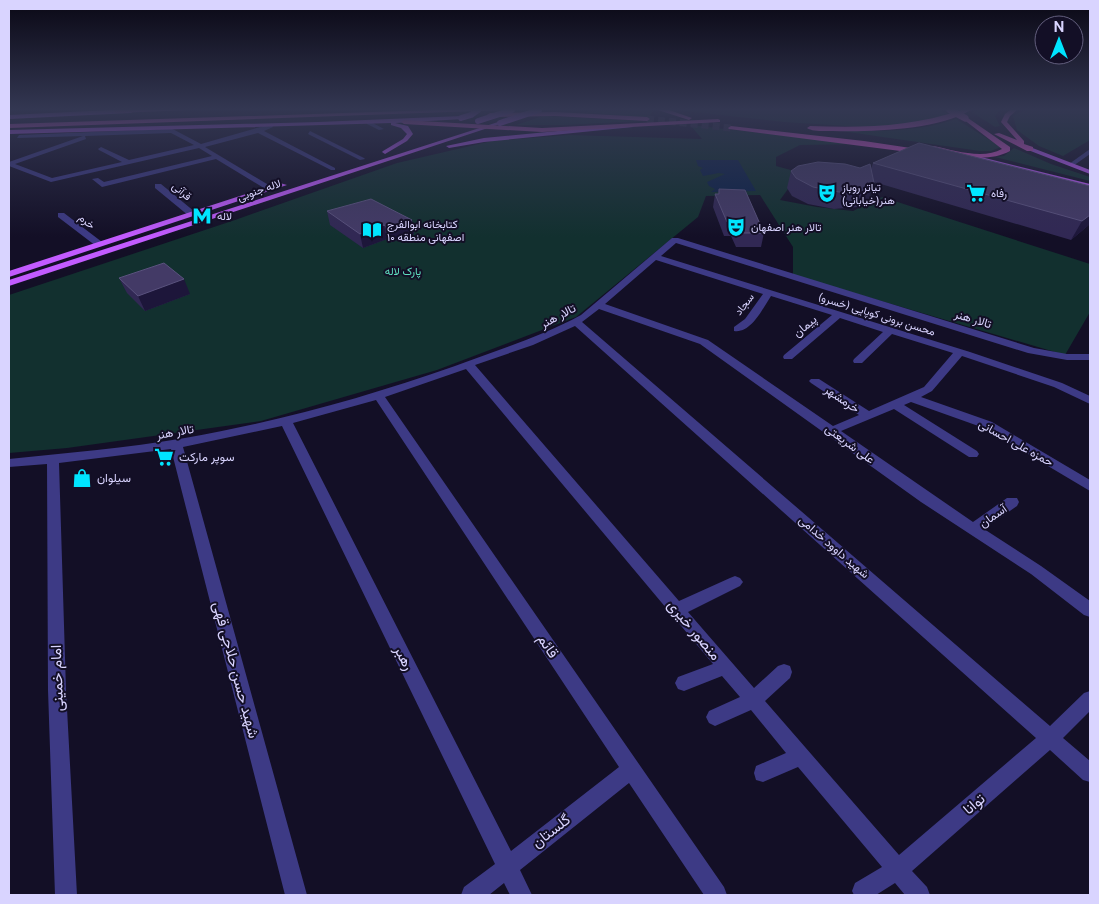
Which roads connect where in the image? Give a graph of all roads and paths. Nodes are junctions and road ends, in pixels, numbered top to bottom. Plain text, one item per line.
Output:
1 (51, 152) edge
2 (108, 152) edge
3 (172, 152) edge
4 (210, 152) edge
5 (305, 152) edge
6 (348, 152) edge
7 (391, 152) edge
8 (395, 152) edge
9 (397, 152) edge
10 (405, 152) edge
11 (927, 152) edge
12 (956, 152) edge
13 (967, 152) edge
14 (1002, 152) edge
15 (1038, 152) edge
16 (1088, 152) edge
17 (387, 155) junction
18 (217, 157) junction
19 (9, 158) edge
20 (362, 159) junction
21 (128, 162) junction
22 (9, 164) edge
23 (20, 165) junction
24 (1070, 165) junction
25 (333, 169) junction
26 (9, 172) edge
27 (1090, 172) edge
28 (96, 179) dead end
29 (158, 186) dead end
30 (1090, 186) edge
31 (269, 189) junction
32 (192, 214) junction
33 (61, 215) dead end
34 (99, 244) junction
35 (654, 257) junction
36 (9, 275) edge
37 (9, 283) edge
38 (768, 293) junction
39 (597, 305) junction
40 (838, 315) junction
41 (576, 322) junction
42 (738, 329) dead end
43 (890, 331) junction
44 (960, 352) junction
45 (788, 357) dead end
46 (1090, 357) edge
47 (858, 361) dead end
48 (469, 365) junction
49 (815, 381) dead end
50 (379, 396) junction
51 (911, 398) junction
52 (1090, 400) edge
53 (896, 405) junction
54 (868, 416) junction
55 (286, 421) junction
56 (831, 431) junction
57 (176, 445) junction
58 (972, 454) dead end
59 (53, 460) junction
60 (9, 463) edge
61 (1090, 486) edge
62 (1012, 502) dead end
63 (974, 530) junction
64 (735, 582) dead end
65 (676, 610) junction
66 (1090, 610) edge
67 (724, 667) junction
68 (784, 672) dead end
69 (684, 683) dead end
70 (1090, 698) edge
71 (753, 700) junction
72 (715, 716) dead end
73 (1050, 738) junction
74 (800, 756) junction
75 (631, 769) junction
76 (763, 773) dead end
77 (1090, 773) edge
78 (507, 866) junction
79 (897, 870) junction
80 (863, 891) dead end
81 (66, 895) edge
82 (296, 895) edge
83 (472, 895) edge
84 (521, 895) edge
85 (716, 895) edge
86 (919, 895) edge

1 - 23 street
2 - 21 street
3 - 21 street
4 - 18 street
5 - 25 street
6 - 20 street
7 - 17 main road
8 - 17 main road, لاله جنوبی
9 - 17 main road, لاله جنوبی
10 - 17 main road
11 - 30 highway
12 - 30 main road
13 - 14 highway
15 - 24 main road
16 - 24 street
17 - 20 main road, لاله جنوبی
17 - 37 main road, لاله جنوبی
18 - 28 street
18 - 31 street
19 - 23 street
20 - 25 main road, لاله جنوبی
21 - 23 street
22 - 23 street
23 - 26 street
24 - 27 main road
25 - 31 main road, لاله جنوبی
29 - 32 street, قرآنی
31 - 32 main road, لاله جنوبی
32 - 34 main road, لاله جنوبی
33 - 34 street, خرم
34 - 36 main road, لاله جنوبی
35 - 38 street, محسن برونی کوپایی (خسرو)
35 - 39 street, تالار هنر
35 - 46 street, تالار هنر
38 - 40 street, محسن برونی کوپایی (خسرو)
38 - 42 street, سجاد
39 - 41 street, تالار هنر
39 - 56 street, علی شریعتی
40 - 43 street, محسن برونی کوپایی (خسرو)
40 - 45 street, پیمان
41 - 48 street, تالار هنر
41 - 73 street, شهید داوود خدامی
43 - 44 street, محسن برونی کوپایی (خسرو)
43 - 47 street
44 - 51 street
44 - 52 street, محسن برونی کوپایی (خسرو)
48 - 50 street, تالار هنر
48 - 65 street, منصور خیری
49 - 54 street, خرمشهر
50 - 55 street, تالار هنر
50 - 75 street, قائم
51 - 53 street
51 - 61 street, حمزه علی احسانی
53 - 54 street
53 - 58 street
54 - 56 street
55 - 57 street, تالار هنر
55 - 78 street, رهبر
56 - 63 street, علی شریعتی
57 - 59 street, تالار هنر
57 - 82 street, شهید حسن حلاجی قهی
59 - 60 street, تالار هنر
59 - 81 street, امام خمینی
62 - 63 street, آسمان
63 - 66 street, علی شریعتی
64 - 65 street
65 - 67 street, منصور خیری
67 - 69 street
67 - 71 street, منصور خیری
68 - 71 street
70 - 73 street
71 - 72 street
71 - 74 street, منصور خیری
73 - 77 street, شهید داوود خدامی
73 - 79 street, توانا
74 - 76 street
74 - 79 street, منصور خیری
75 - 78 street, گلستان
75 - 85 street, قائم
78 - 83 street, گلستان
78 - 84 street, رهبر
79 - 80 street, توانا
79 - 86 street, منصور خیری

